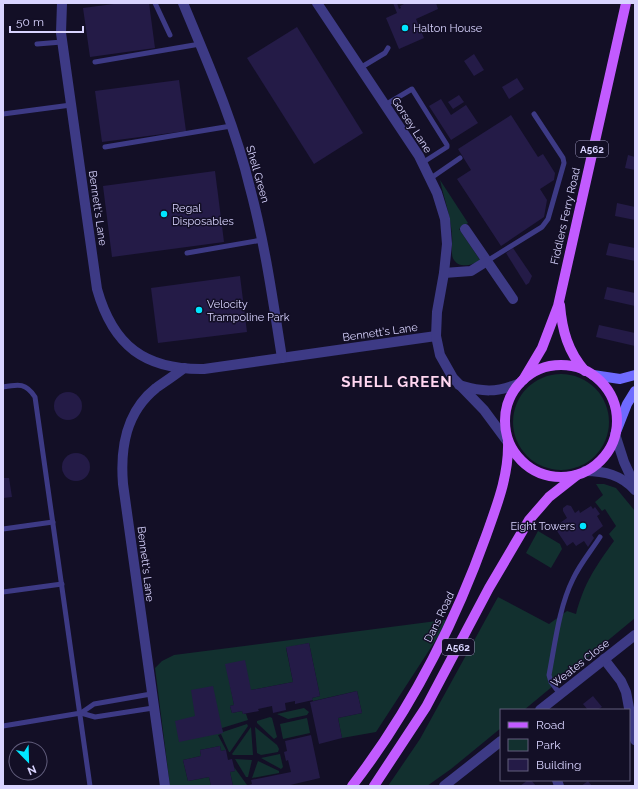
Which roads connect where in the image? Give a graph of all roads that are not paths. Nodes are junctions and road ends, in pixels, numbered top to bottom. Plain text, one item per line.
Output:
1 (62, 3) edge
2 (155, 3) edge
3 (183, 3) edge
4 (317, 3) edge
5 (626, 3) edge
6 (170, 35) dead end
7 (62, 42) junction
8 (37, 44) dead end
9 (200, 44) junction
10 (388, 48) dead end
11 (95, 62) dead end
12 (360, 68) junction
13 (71, 105) junction
14 (385, 105) junction
15 (3, 114) edge
16 (534, 114) dead end
17 (231, 126) junction
18 (105, 147) dead end
19 (460, 158) dead end
20 (422, 163) junction
21 (430, 178) junction
22 (465, 229) dead end
23 (262, 240) junction
24 (187, 253) dead end
25 (487, 262) junction
26 (444, 274) junction
27 (560, 295) junction
28 (513, 299) dead end
29 (436, 336) junction
30 (282, 358) junction
31 (184, 368) junction
32 (589, 373) junction
33 (635, 375) edge
34 (521, 382) junction
35 (459, 385) junction
36 (3, 387) edge
37 (635, 391) edge
38 (616, 433) junction
39 (508, 442) junction
40 (581, 473) junction
41 (635, 486) edge
42 (635, 490) edge
43 (53, 522) junction
44 (3, 529) edge
45 (600, 537) dead end
46 (62, 584) junction
47 (3, 592) edge
48 (635, 635) edge
49 (604, 659) junction
50 (151, 694) junction
51 (560, 694) junction
52 (153, 708) junction
53 (541, 709) edge
54 (629, 709) edge
55 (81, 713) junction
56 (630, 713) edge
57 (3, 726) edge
58 (635, 740) edge
59 (500, 742) edge
60 (90, 786) edge
61 (164, 786) edge
62 (352, 786) edge
63 (374, 786) edge
64 (444, 786) edge

1 - 7 street, Bennett's Lane
2 - 6 lane
3 - 9 street, Shell Green
4 - 12 street, Gorsey Lane
5 - 27 main road, Fiddlers Ferry Road / A562
7 - 8 lane
7 - 13 street, Bennett's Lane
9 - 11 lane
9 - 17 street, Shell Green
10 - 12 lane
12 - 14 street, Gorsey Lane
13 - 15 lane
13 - 31 street, Bennett's Lane
14 - 20 street, Gorsey Lane
14 - 20 lane
16 - 25 lane
17 - 18 lane
17 - 23 street, Shell Green
19 - 21 lane
20 - 21 street, Gorsey Lane
21 - 26 street, Gorsey Lane
22 - 25 street
23 - 24 lane
23 - 30 street, Shell Green
25 - 26 street
25 - 28 street
26 - 29 street, Gorsey Lane
27 - 32 main road, Fiddlers Ferry Road / A562
27 - 34 main road, Fiddlers Ferry Road / A562
29 - 30 street, Bennett's Lane
29 - 35 street, Gorsey Lane
30 - 31 street, Bennett's Lane
31 - 50 street, Bennett's Lane
32 - 33 main road
32 - 34 main road, A562
32 - 38 main road, A562
34 - 35 street
34 - 39 main road, A562
35 - 39 street, Gorsey Lane
36 - 43 lane
37 - 38 main road
38 - 40 main road, A562
38 - 41 street
39 - 40 main road
39 - 62 main road, Dans Road / A562
40 - 42 street
40 - 63 main road, A562
43 - 44 lane
43 - 46 lane
45 - 51 lane
46 - 47 lane
46 - 55 lane
48 - 49 street, Weates Close
49 - 51 street, Weates Close
49 - 54 street
50 - 52 street, Bennett's Lane
50 - 55 lane
51 - 53 street, Weates Close
52 - 55 lane
52 - 61 street, Bennett's Lane
55 - 57 lane
55 - 60 lane
56 - 58 street
59 - 64 street

